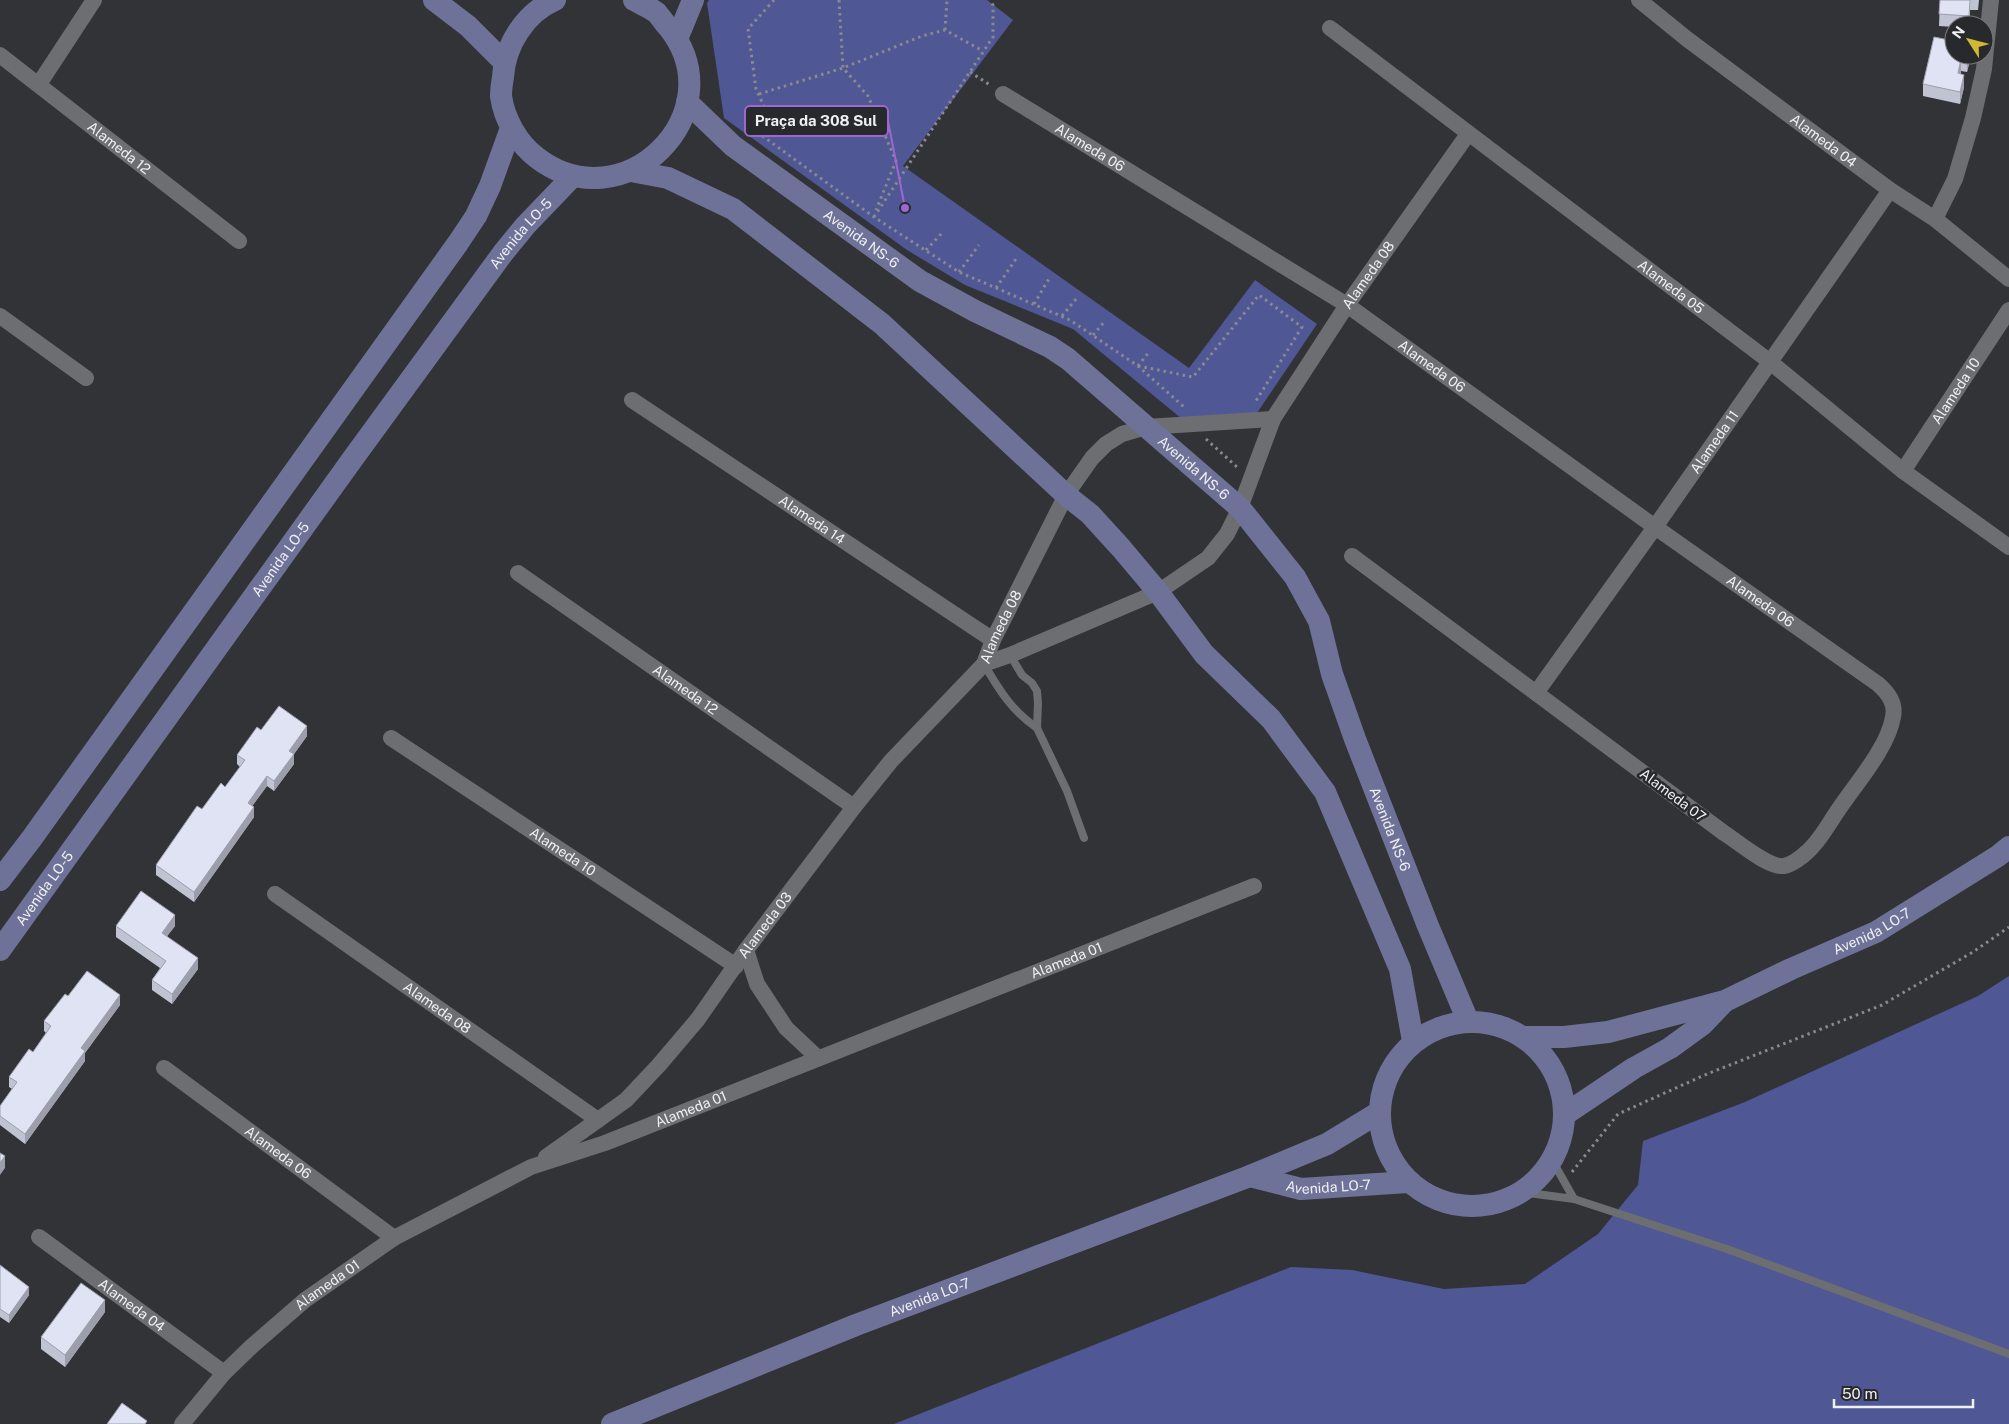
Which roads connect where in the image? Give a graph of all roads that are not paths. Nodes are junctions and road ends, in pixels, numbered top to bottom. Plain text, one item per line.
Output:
1 (94, 0) edge
2 (434, 0) edge
3 (634, 0) edge
4 (692, 0) edge
5 (1639, 0) edge
6 (1991, 0) edge
7 (549, 1) edge
8 (1330, 28) dead end
9 (678, 40) junction
10 (0, 55) edge
11 (504, 62) junction
12 (39, 84) junction
13 (1003, 94) road end
14 (687, 102) junction
15 (511, 128) junction
16 (1468, 134) junction
17 (631, 171) junction
18 (574, 176) junction
19 (1890, 190) junction
20 (1935, 219) junction
21 (239, 241) dead end
22 (2009, 279) edge
23 (1347, 305) junction
24 (2009, 310) edge
25 (0, 316) edge
26 (1769, 361) junction
27 (86, 378) dead end
28 (632, 400) dead end
29 (1273, 418) junction
30 (1146, 426) junction
31 (1903, 470) junction
32 (1066, 495) junction
33 (1240, 508) junction
34 (1655, 527) junction
35 (2009, 547) edge
36 (1352, 556) dead end
37 (518, 573) dead end
38 (1158, 592) junction
39 (992, 640) junction
40 (1010, 655) junction
41 (1844, 660) joint
42 (984, 664) junction
43 (1536, 693) junction
44 (1037, 728) junction
45 (391, 738) dead end
46 (854, 807) junction
47 (1084, 838) dead end
48 (2009, 847) edge
49 (0, 880) edge
50 (1254, 886) dead end
51 (275, 894) dead end
52 (0, 950) edge
53 (746, 950) junction
54 (736, 966) junction
55 (1725, 1001) junction
56 (1468, 1020) junction
57 (1524, 1037) junction
58 (1414, 1041) junction
59 (818, 1058) junction
60 (164, 1068) dead end
61 (1378, 1113) junction
62 (1564, 1115) junction
63 (598, 1120) junction
64 (1552, 1160) junction
65 (531, 1167) junction
66 (1250, 1176) junction
67 (1408, 1182) junction
68 (1521, 1192) junction
69 (1574, 1198) junction
70 (39, 1237) dead end
71 (394, 1238) junction
72 (2009, 1354) edge
73 (224, 1373) junction
74 (182, 1424) edge
75 (612, 1424) edge

1 - 12 street
2 - 11 street
3 - 9 street
4 - 9 street
5 - 19 street, Alameda 04
6 - 20 street
7 - 11 street
8 - 16 street, Alameda 05
9 - 14 street
10 - 12 street, Alameda 12
11 - 15 street
12 - 21 street, Alameda 12
13 - 23 street, Alameda 06
14 - 17 street
14 - 30 street, Avenida NS-6
15 - 18 street
15 - 49 street
16 - 23 street, Alameda 08
16 - 26 street, Alameda 05
17 - 18 street
17 - 32 street
18 - 52 street, Avenida LO-5
19 - 20 street, Alameda 04
19 - 26 street, Alameda 11
20 - 22 street, Alameda 04
23 - 29 street, Alameda 08
23 - 34 street, Alameda 06
24 - 31 street, Alameda 10
25 - 27 street
26 - 31 street, Alameda 05
26 - 34 street, Alameda 11
28 - 39 street, Alameda 14
29 - 30 street, Alameda 08
29 - 33 street, Alameda 08
30 - 32 street, Alameda 08
30 - 33 street, Avenida NS-6
31 - 35 street, Alameda 05
32 - 38 street
32 - 39 street, Alameda 08
33 - 38 street, Alameda 08
33 - 56 street, Avenida NS-6
34 - 41 street, Alameda 06
34 - 43 street, Alameda 11
36 - 43 street, Alameda 07
37 - 46 street, Alameda 12
38 - 40 street, Alameda 08
38 - 58 street
39 - 42 street, Alameda 08
40 - 42 street, Alameda 08
40 - 44 lane
41 - 43 street, Alameda 07
42 - 44 lane
42 - 46 street, Alameda 03
44 - 47 lane
45 - 54 street, Alameda 10
46 - 53 street, Alameda 03
48 - 55 street, Avenida LO-7
50 - 59 street, Alameda 01
51 - 63 street, Alameda 08
53 - 54 street, Alameda 03
53 - 59 street
54 - 63 street, Alameda 03
55 - 57 street, Avenida LO-7
55 - 62 street, Avenida LO-7
56 - 57 street
56 - 58 street
57 - 62 street
58 - 61 street
59 - 65 street, Alameda 01
60 - 71 street, Alameda 06
61 - 66 street, Avenida LO-7
61 - 67 street
62 - 64 street
63 - 65 street, Alameda 03
64 - 68 street
64 - 69 lane
65 - 71 street, Alameda 01
66 - 67 street, Avenida LO-7
66 - 75 street, Avenida LO-7
67 - 68 street
68 - 69 lane
69 - 72 lane
70 - 73 street, Alameda 04
71 - 73 street, Alameda 01
73 - 74 street, Alameda 01

